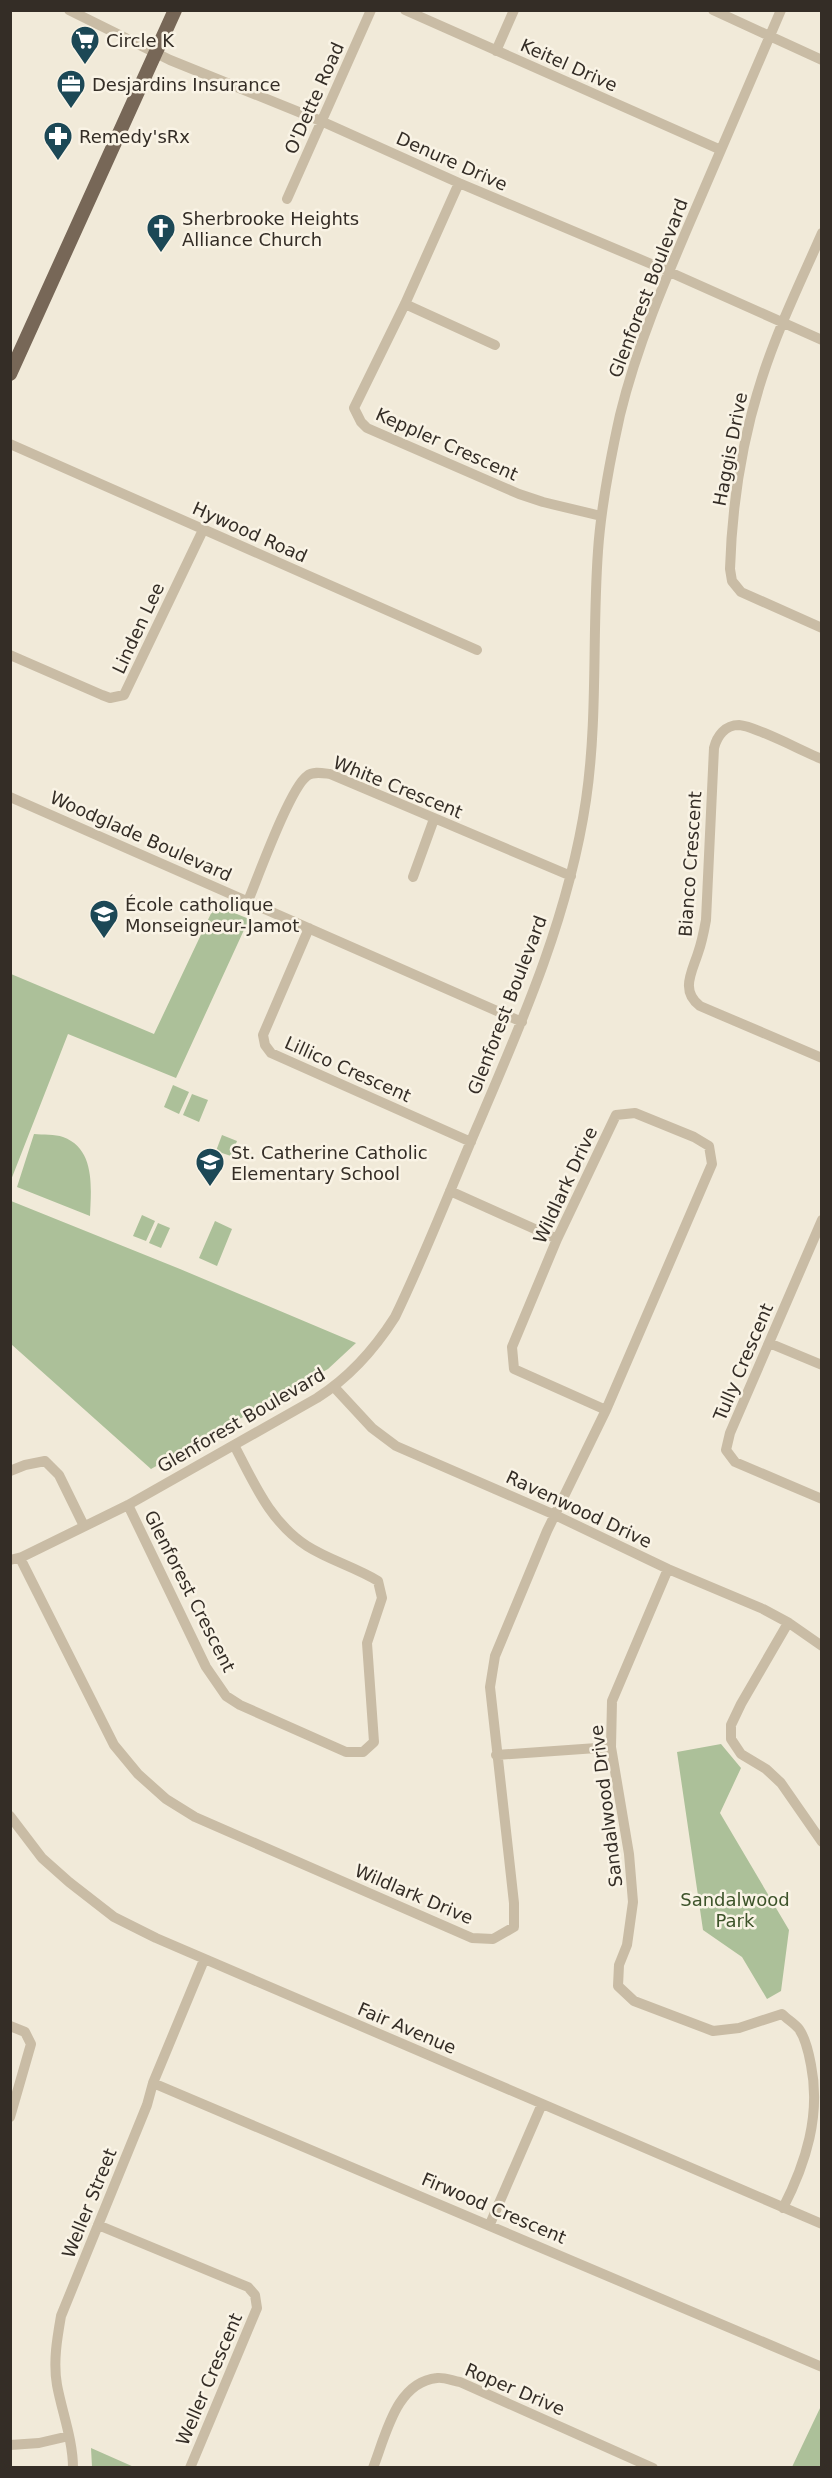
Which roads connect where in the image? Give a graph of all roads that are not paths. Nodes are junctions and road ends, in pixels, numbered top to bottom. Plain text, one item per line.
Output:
1 (69, 10) edge
2 (176, 10) edge
3 (371, 10) edge
4 (405, 10) edge
5 (514, 10) edge
6 (713, 10) edge
7 (781, 10) edge
8 (769, 36) junction
9 (496, 51) junction
10 (156, 53) junction
11 (822, 60) edge
12 (321, 121) junction
13 (721, 150) junction
14 (459, 183) junction
15 (287, 199) dead end
16 (822, 233) edge
17 (669, 271) junction
18 (405, 304) junction
19 (783, 323) junction
20 (822, 340) edge
21 (495, 345) dead end
22 (10, 374) edge
23 (10, 444) edge
24 (602, 516) junction
25 (203, 530) junction
26 (822, 628) edge
27 (477, 650) dead end
28 (10, 654) edge
29 (822, 759) edge
30 (10, 797) edge
31 (434, 819) junction
32 (571, 876) junction
33 (413, 877) dead end
34 (248, 901) junction
35 (309, 928) junction
36 (522, 1022) junction
37 (822, 1058) edge
38 (471, 1142) junction
39 (450, 1191) junction
40 (822, 1220) edge
41 (557, 1239) junction
42 (769, 1343) junction
43 (822, 1365) edge
44 (334, 1387) junction
45 (606, 1410) junction
46 (234, 1445) junction
47 (10, 1471) edge
48 (822, 1499) edge
49 (128, 1505) junction
50 (555, 1515) junction
51 (84, 1526) junction
52 (15, 1559) edge
53 (668, 1569) junction
54 (788, 1623) junction
55 (822, 1646) edge
56 (611, 1747) junction
57 (496, 1755) junction
58 (10, 1816) edge
59 (14, 1830) edge
60 (822, 1842) edge
61 (204, 1960) junction
62 (10, 2026) edge
63 (153, 2083) junction
64 (542, 2104) junction
65 (10, 2117) edge
66 (783, 2208) junction
67 (490, 2224) junction
68 (822, 2224) edge
69 (98, 2225) junction
70 (822, 2367) edge
71 (69, 2436) junction
72 (10, 2445) edge
73 (73, 2468) edge
74 (190, 2468) edge
75 (373, 2468) edge
76 (654, 2468) edge

1 - 10 street, Denure Drive
2 - 10 main road
3 - 12 street, O'Dette Road
4 - 9 street, Keitel Drive
5 - 9 street
6 - 8 street
7 - 8 street, Glenforest Boulevard
8 - 11 street
8 - 13 street, Glenforest Boulevard
9 - 13 street, Keitel Drive
10 - 12 street, Denure Drive
10 - 22 main road
12 - 14 street, Denure Drive
12 - 15 street, O'Dette Road
13 - 17 street, Glenforest Boulevard
14 - 17 street, Denure Drive
14 - 18 street, Keppler Crescent
16 - 19 street, Haggis Drive
17 - 19 street, Denure Drive
17 - 24 street, Glenforest Boulevard
18 - 21 street
18 - 24 street, Keppler Crescent
19 - 20 street, Denure Drive
19 - 26 street, Haggis Drive
23 - 25 street, Hywood Road
24 - 32 street, Glenforest Boulevard
25 - 27 street, Hywood Road
25 - 28 street, Linden Lee
29 - 37 street, Bianco Crescent
30 - 34 street, Woodglade Boulevard
31 - 32 street, White Crescent
31 - 33 street
31 - 34 street, White Crescent
32 - 36 street, Glenforest Boulevard
34 - 35 street, Woodglade Boulevard
35 - 36 street, Woodglade Boulevard
35 - 38 street, Lillico Crescent
36 - 38 street, Glenforest Boulevard
38 - 39 street, Glenforest Boulevard
39 - 41 street
39 - 44 street, Glenforest Boulevard
40 - 42 street, Tully Crescent
41 - 45 street, Wildlark Drive
41 - 45 street, Wildlark Drive
42 - 43 street
42 - 48 street, Tully Crescent
44 - 46 street, Glenforest Boulevard
44 - 50 street, Ravenwood Drive
45 - 50 street, Wildlark Drive
46 - 49 street, Glenforest Boulevard
46 - 49 street, Glenforest Crescent
47 - 51 street
49 - 51 street, Glenforest Boulevard
50 - 53 street, Ravenwood Drive
50 - 57 street, Wildlark Drive
51 - 52 street, Glenforest Boulevard
52 - 57 street, Wildlark Drive
53 - 54 street, Ravenwood Drive
53 - 56 street, Sandalwood Drive
54 - 55 street, Ravenwood Drive
54 - 60 street
56 - 57 street
56 - 66 street, Sandalwood Drive
58 - 59 street, Fair Avenue
59 - 61 street, Fair Avenue
61 - 63 street, Weller Street
61 - 64 street, Fair Avenue
62 - 65 street
63 - 67 street, Firwood Crescent
63 - 69 street, Weller Street
64 - 66 street, Fair Avenue
64 - 67 street
66 - 68 street, Fair Avenue
67 - 70 street, Firwood Crescent
69 - 71 street, Weller Street
69 - 74 street, Weller Crescent
71 - 72 street
71 - 73 street, Weller Street
75 - 76 street, Roper Drive

